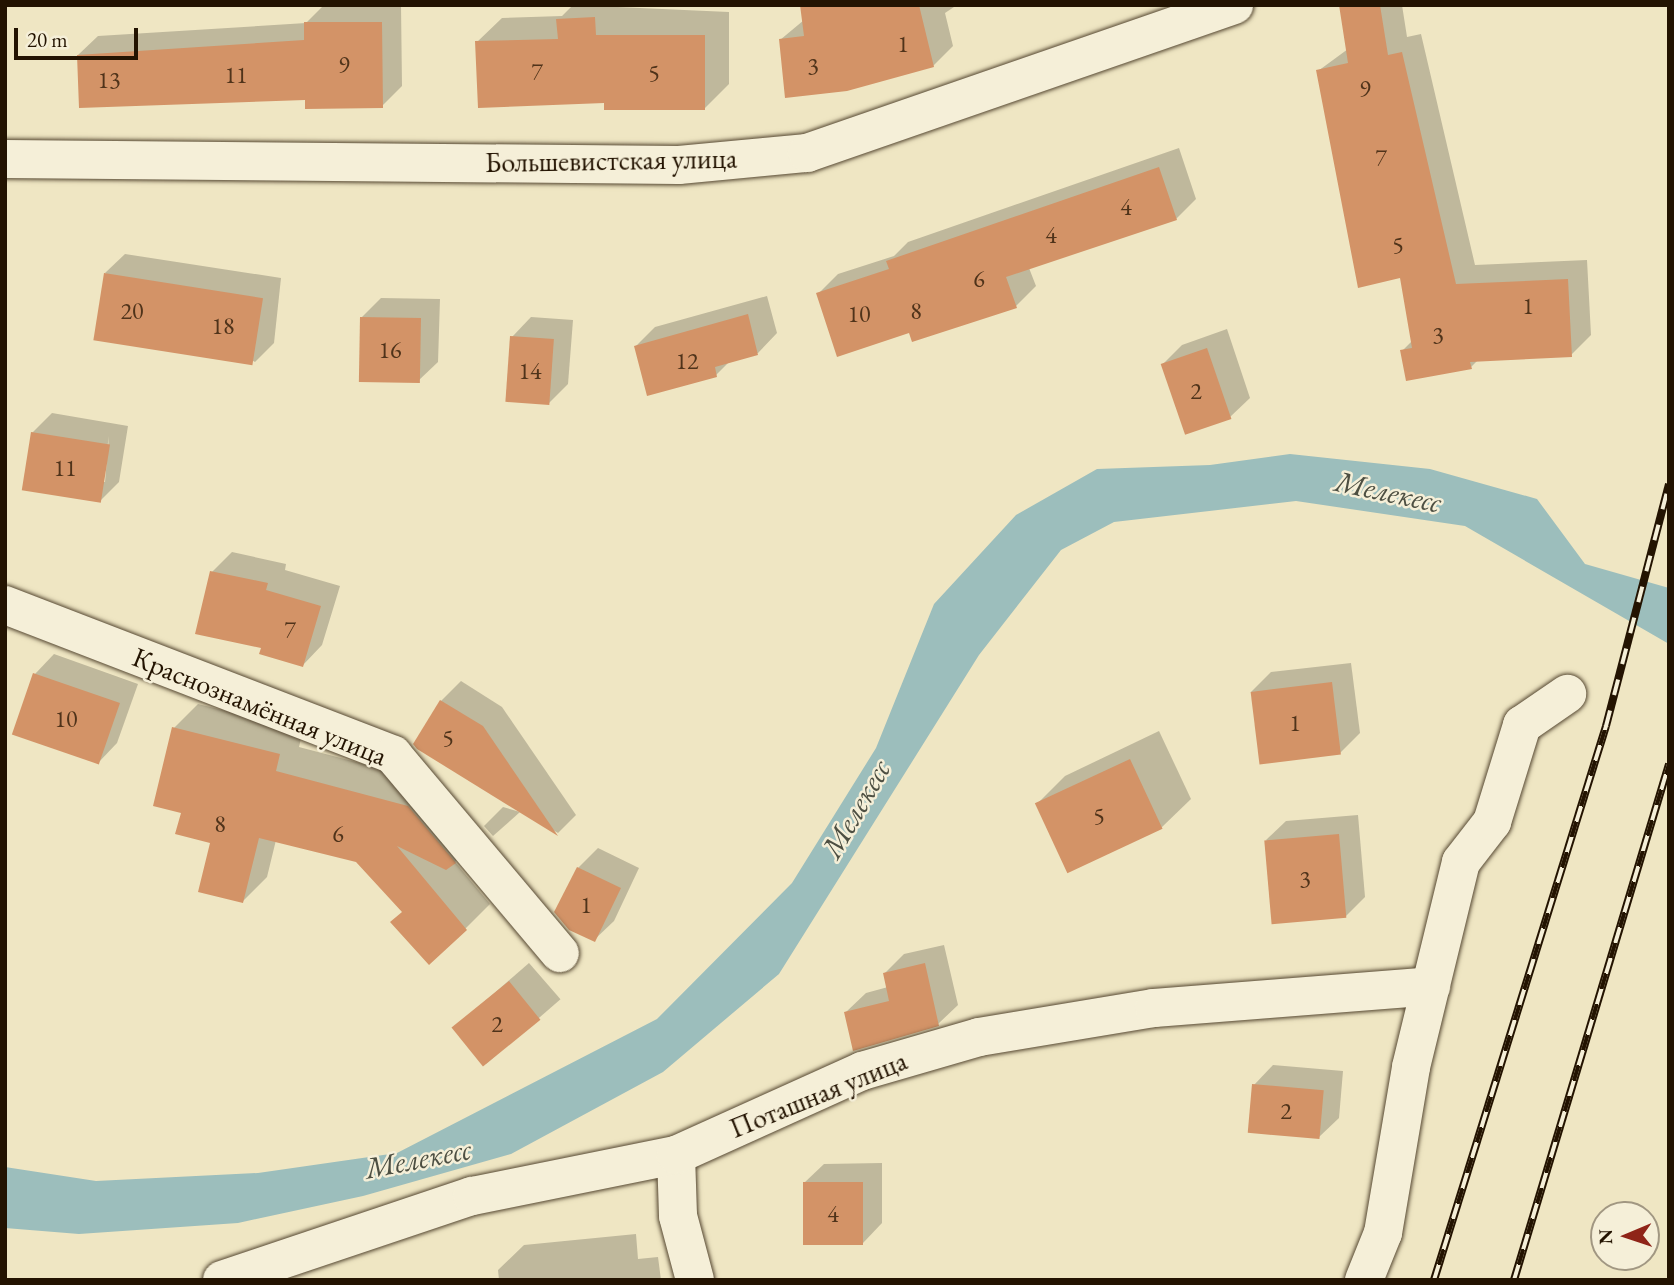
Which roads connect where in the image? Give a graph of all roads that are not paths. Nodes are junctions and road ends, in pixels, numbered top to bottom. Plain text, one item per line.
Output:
1 (1234, 5) edge
2 (5, 159) edge
3 (5, 606) edge
4 (1567, 694) dead end
5 (560, 953) dead end
6 (1431, 986) junction
7 (676, 1155) junction
8 (222, 1280) edge
9 (695, 1280) edge
10 (1364, 1280) edge

1 - 2 street, Большевистская улица
3 - 5 street, Краснознамённая улица
4 - 6 street
6 - 7 street, Поташная улица
6 - 10 street
7 - 8 street, Поташная улица
7 - 9 street

